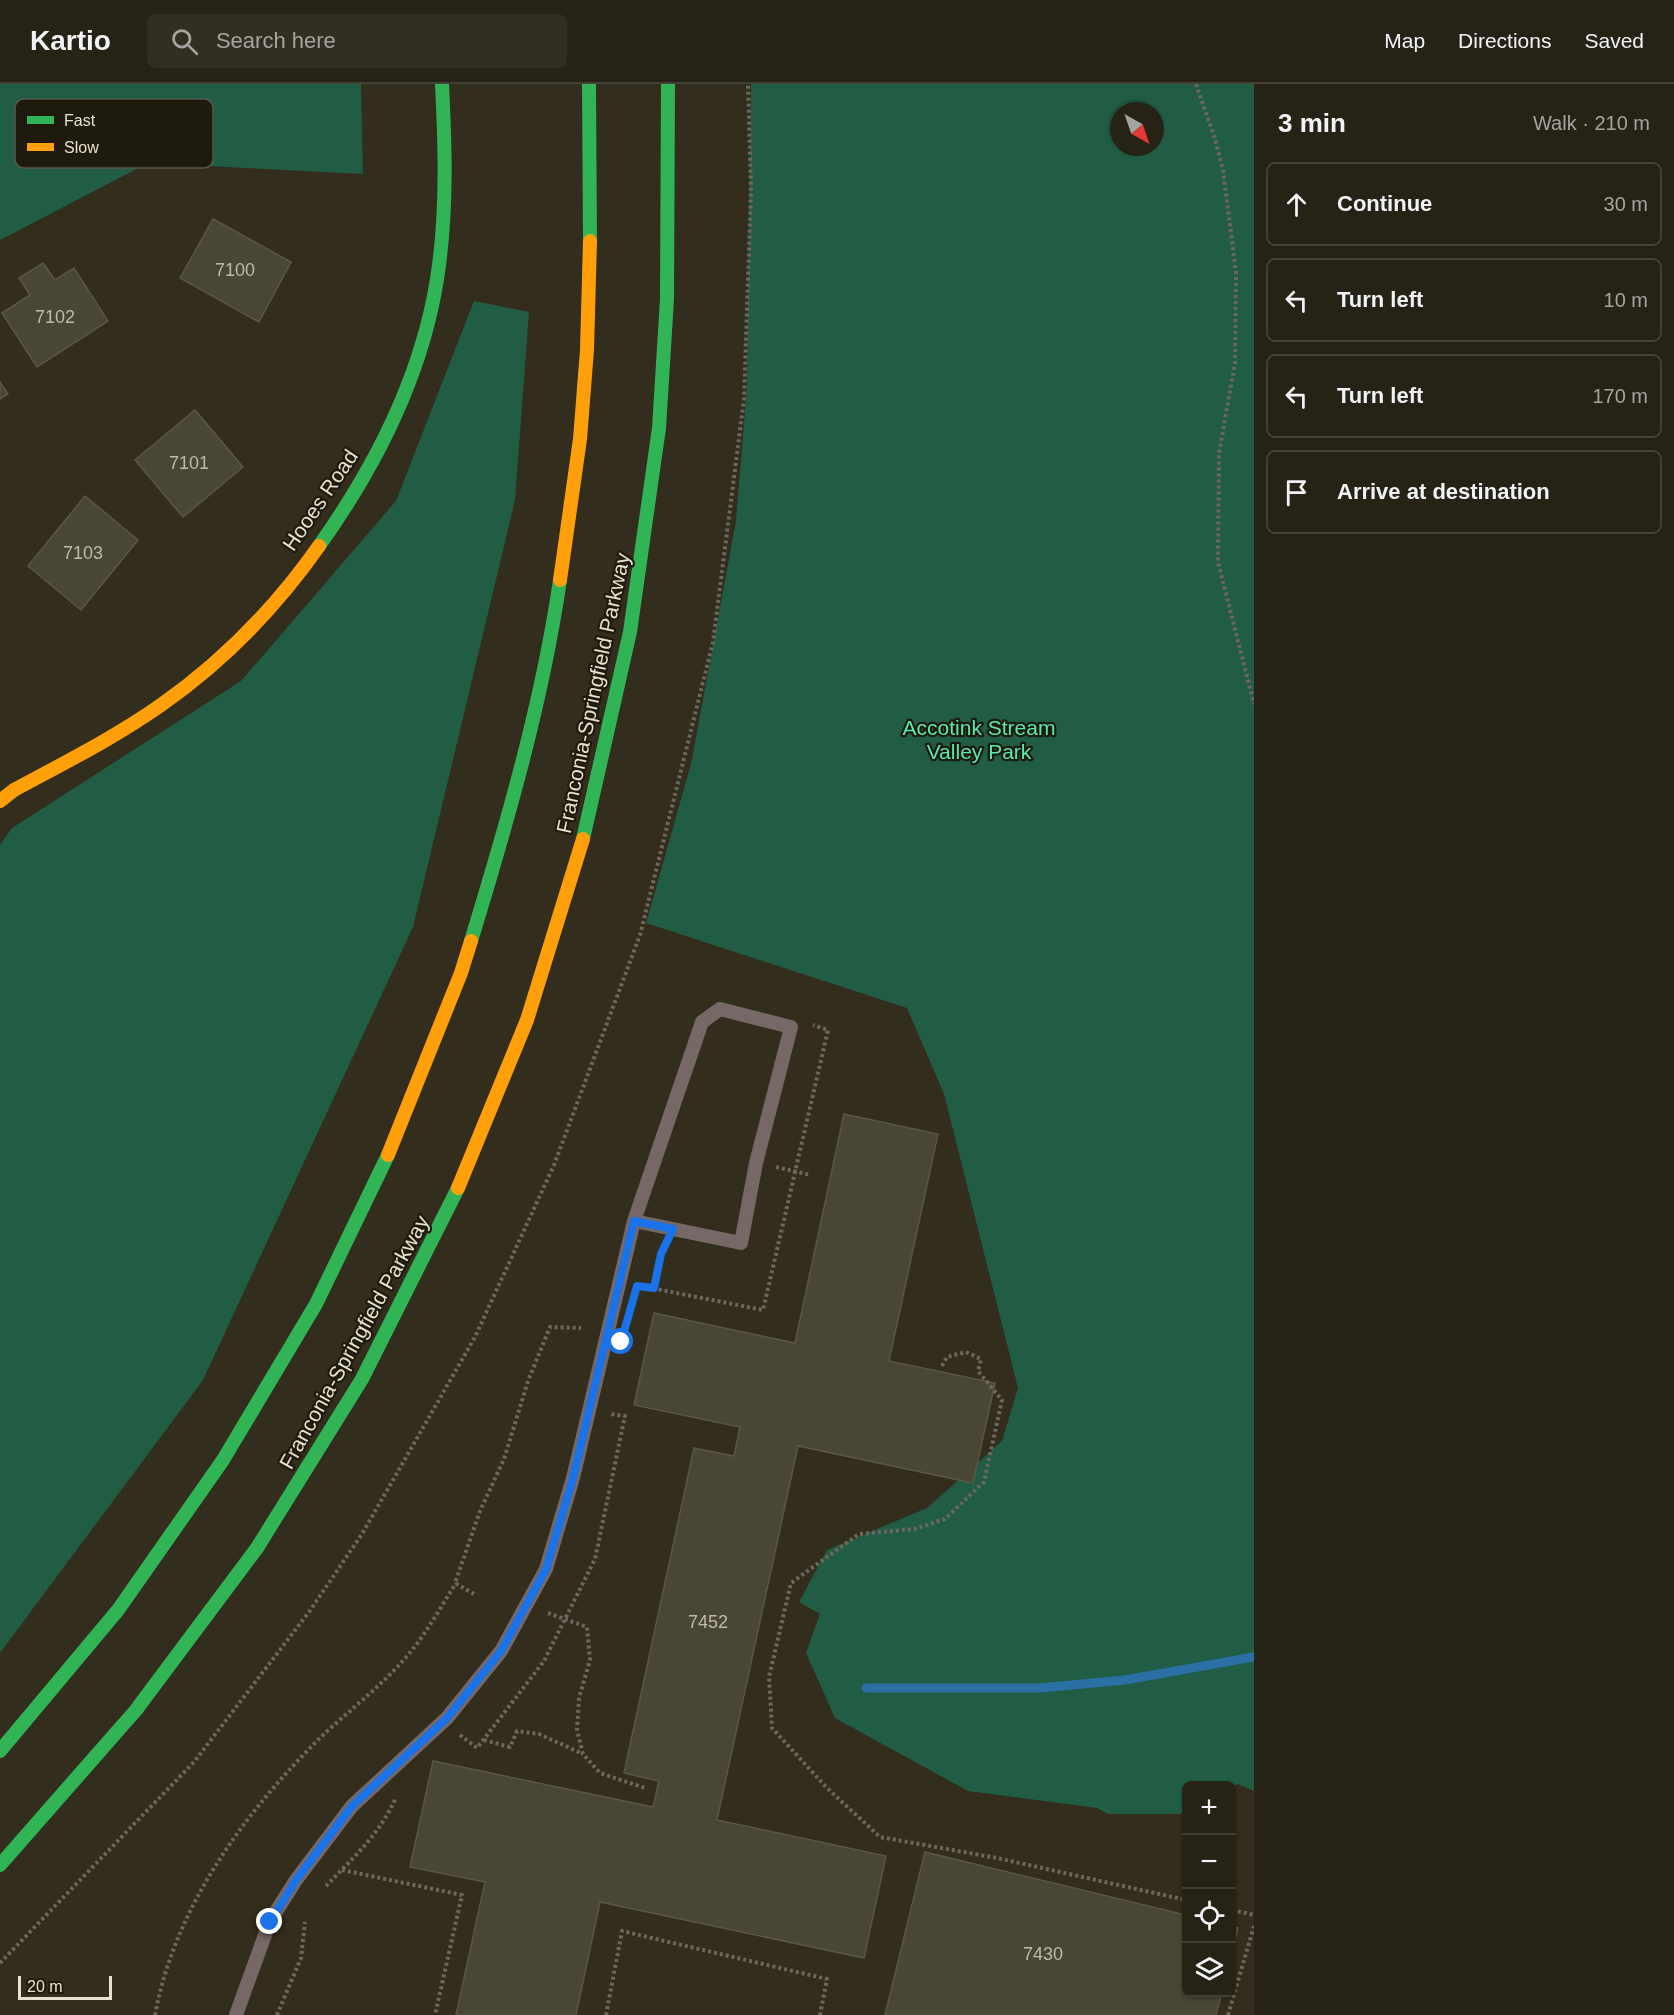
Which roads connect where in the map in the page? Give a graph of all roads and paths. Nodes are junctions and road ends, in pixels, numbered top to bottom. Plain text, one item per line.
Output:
1 (442, 84) edge
2 (589, 84) edge
3 (668, 84) edge
4 (1196, 84) edge
5 (1254, 704) edge
6 (0, 801) edge
7 (791, 1027) junction
8 (796, 1171) junction
9 (811, 1175) dead end
10 (634, 1221) junction
11 (673, 1229) junction
12 (637, 1286) dead end
13 (654, 1288) junction
14 (581, 1328) dead end
15 (942, 1366) dead end
16 (600, 1412) dead end
17 (456, 1583) junction
18 (474, 1594) dead end
19 (539, 1610) dead end
20 (566, 1620) junction
21 (457, 1732) dead end
22 (484, 1740) junction
23 (0, 1751) edge
24 (583, 1754) junction
25 (400, 1788) dead end
26 (645, 1788) dead end
27 (0, 1865) edge
28 (342, 1870) junction
29 (326, 1886) dead end
30 (1182, 1899) edge
31 (1236, 1911) edge
32 (1254, 1916) edge
33 (305, 1922) dead end
34 (1254, 1926) edge
35 (155, 2015) edge
36 (236, 2015) edge
37 (277, 2015) edge
38 (435, 2015) edge
39 (606, 2015) edge
40 (820, 2015) edge
41 (1228, 2015) edge

1 - 6 main road, Hooes Road
2 - 23 main road
3 - 27 main road, Franconia-Springfield Parkway
4 - 5 path
7 - 8 path
7 - 10 lane
7 - 11 lane
8 - 9 path
8 - 13 path
10 - 11 lane
10 - 36 lane
11 - 13 path
12 - 13 path
14 - 17 path
15 - 30 path
16 - 20 path
17 - 18 path
17 - 35 path
19 - 20 path
20 - 22 path
20 - 24 path
21 - 22 path
22 - 24 path
24 - 26 path
25 - 28 path
28 - 29 path
28 - 38 path
31 - 32 path
33 - 37 path
34 - 41 path
39 - 40 path

